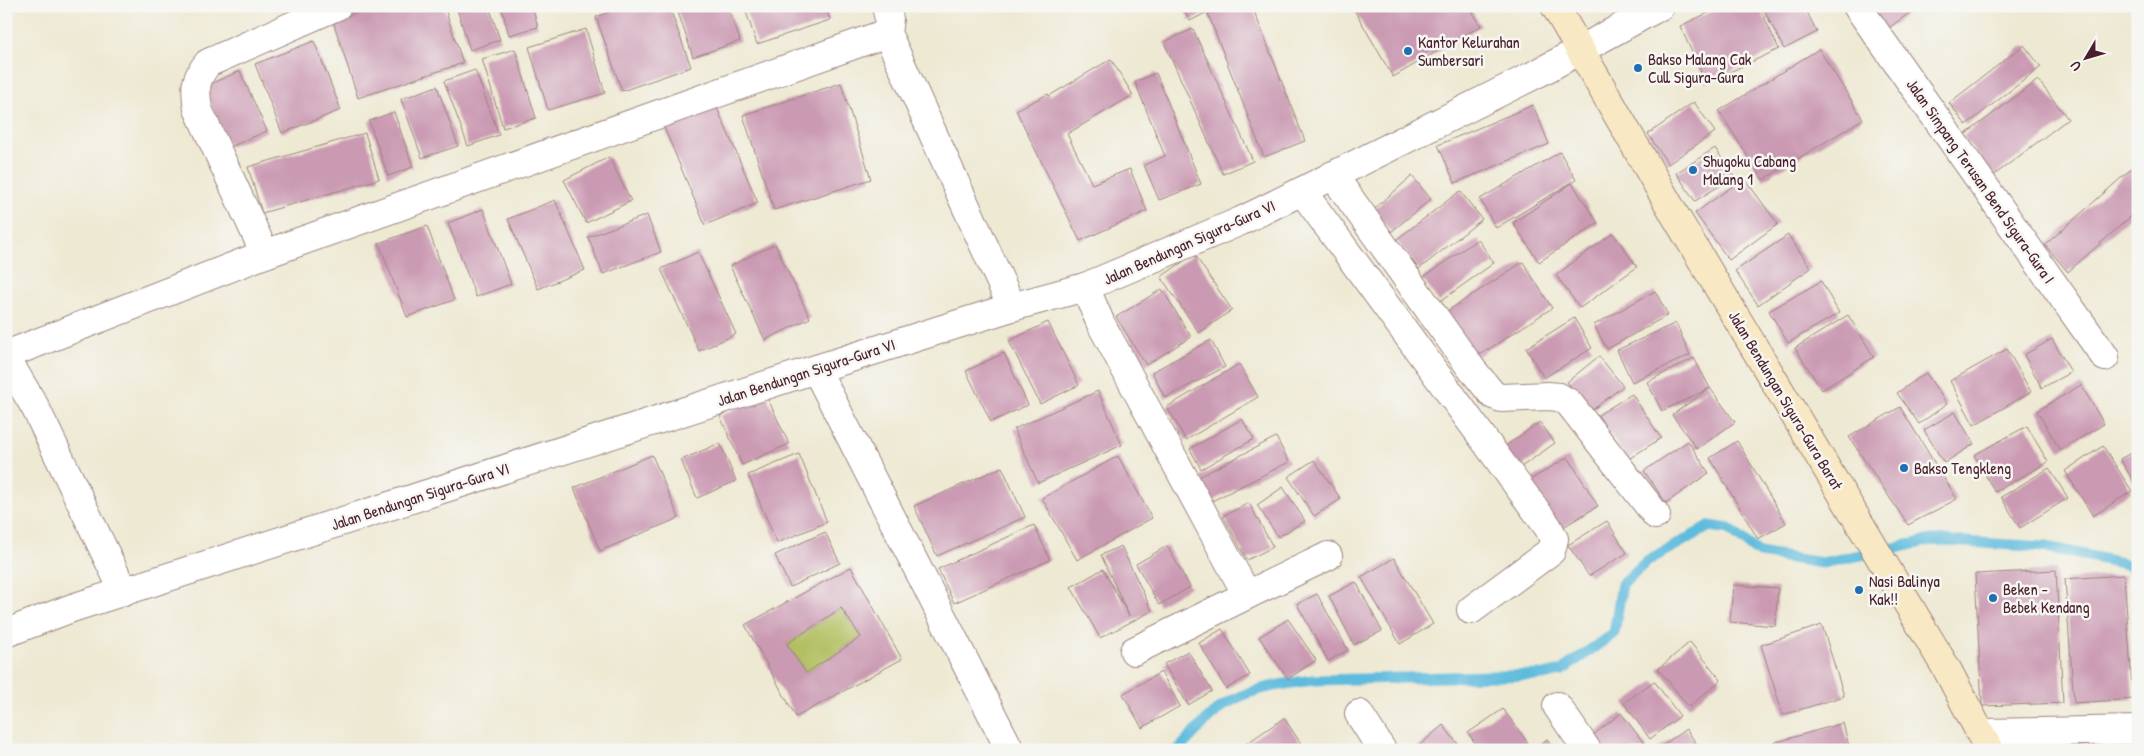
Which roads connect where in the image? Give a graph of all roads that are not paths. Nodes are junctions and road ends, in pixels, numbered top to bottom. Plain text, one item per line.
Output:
1 (337, 6) edge
2 (886, 6) edge
3 (1555, 6) edge
4 (1660, 6) edge
5 (1857, 6) edge
6 (887, 33) junction
7 (1581, 50) junction
8 (1333, 175) junction
9 (1302, 191) junction
10 (265, 254) junction
11 (1085, 287) junction
12 (1012, 307) junction
13 (2105, 356) dead end
14 (6, 357) edge
15 (816, 369) junction
16 (1656, 515) dead end
17 (1328, 556) dead end
18 (124, 592) junction
19 (1247, 595) junction
20 (1472, 610) dead end
21 (6, 633) edge
22 (1134, 651) dead end
23 (1557, 706) dead end
24 (1359, 714) dead end
25 (2138, 730) edge
26 (1986, 741) edge
27 (1010, 750) edge
28 (1382, 750) edge
29 (1587, 750) edge

1 - 10 street
2 - 6 street
3 - 7 main road, Jalan Bendungan Sigura-Gura Barat
4 - 7 street, Jalan Bendungan Sigura-Gura VI
5 - 13 street, Jalan Simpang Terusan Bend Sigura-Gura I
6 - 10 street
6 - 12 street
7 - 8 street, Jalan Bendungan Sigura-Gura VI
7 - 26 main road, Jalan Bendungan Sigura-Gura Barat
8 - 9 street, Jalan Bendungan Sigura-Gura VI
8 - 16 street
9 - 11 street, Jalan Bendungan Sigura-Gura VI
9 - 20 street
10 - 14 street
11 - 12 street, Jalan Bendungan Sigura-Gura VI
11 - 19 street
12 - 15 street, Jalan Bendungan Sigura-Gura VI
14 - 18 street
15 - 18 street, Jalan Bendungan Sigura-Gura VI
15 - 27 street
17 - 19 street
18 - 21 street, Jalan Bendungan Sigura-Gura VI
19 - 22 street
23 - 29 street
24 - 28 street
25 - 26 street

